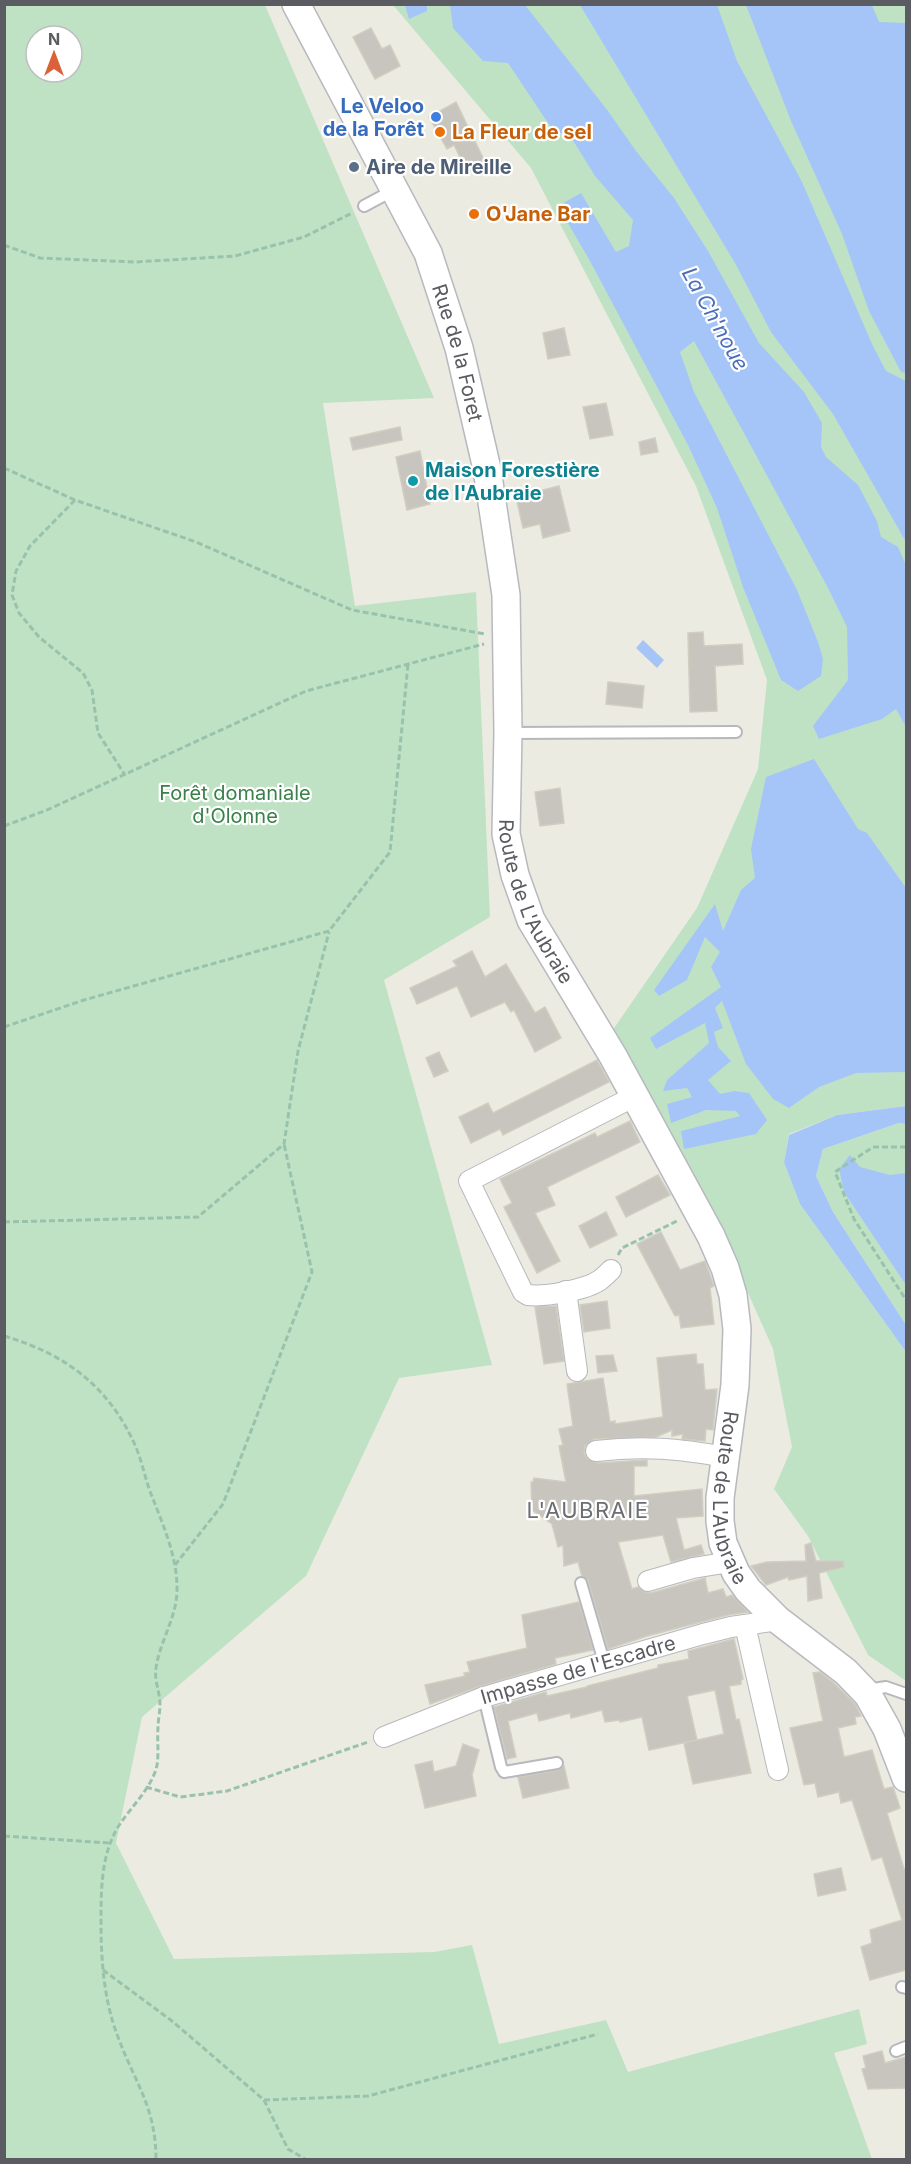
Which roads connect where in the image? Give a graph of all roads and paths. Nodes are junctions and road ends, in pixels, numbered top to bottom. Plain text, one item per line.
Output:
1 (296, 4) edge
2 (394, 190) junction
3 (364, 206) joint
4 (4, 245) edge
5 (4, 468) edge
6 (75, 500) junction
7 (507, 638) junction
8 (408, 664) junction
9 (736, 732) dead end
10 (508, 733) junction
11 (125, 775) junction
12 (4, 826) edge
13 (329, 932) junction
14 (4, 1027) edge
15 (635, 1096) junction
16 (284, 1144) junction
17 (906, 1146) edge
18 (679, 1220) dead end
19 (4, 1222) edge
20 (611, 1270) joint
21 (566, 1291) junction
22 (906, 1300) edge
23 (4, 1336) edge
24 (577, 1371) dead end
25 (597, 1450) dead end
26 (726, 1457) junction
27 (730, 1562) junction
28 (174, 1566) junction
29 (648, 1581) dead end
30 (581, 1583) dead end
31 (778, 1620) junction
32 (745, 1625) junction
33 (604, 1662) junction
34 (864, 1691) junction
35 (906, 1695) edge
36 (484, 1697) junction
37 (384, 1737) joint
38 (557, 1763) dead end
39 (778, 1770) dead end
40 (906, 1778) edge
41 (146, 1787) junction
42 (4, 1836) edge
43 (109, 1843) junction
44 (103, 1970) junction
45 (598, 2034) dead end
46 (264, 2100) junction
47 (156, 2160) edge
48 (307, 2160) edge

1 - 2 street, Rue de la Foret
2 - 3 lane
2 - 7 street, Rue de la Foret
3 - 4 path
5 - 6 path
6 - 7 path
6 - 11 path
7 - 8 path
7 - 10 street, Rue de la Foret
8 - 11 path
8 - 13 path
9 - 10 lane
10 - 15 street, Route de L'Aubraie
11 - 12 path
13 - 14 path
13 - 16 path
15 - 21 street
15 - 26 street, Route de L'Aubraie
16 - 19 path
16 - 28 path
17 - 22 path
18 - 20 path
20 - 21 street
21 - 24 street
23 - 28 path
25 - 26 street
26 - 27 street, Route de L'Aubraie
27 - 29 street
27 - 31 street, Route de L'Aubraie
28 - 41 path
30 - 33 lane
31 - 32 street, Impasse de l'Escadre
31 - 34 street, Route de L'Aubraie
32 - 33 street, Impasse de l'Escadre
32 - 39 street
33 - 36 street, Impasse de l'Escadre
34 - 35 lane
34 - 40 street, Route de L'Aubraie
36 - 37 street, Impasse de l'Escadre
36 - 38 lane
37 - 41 path
41 - 43 path
42 - 43 path
43 - 44 path
44 - 46 path
44 - 47 path
45 - 46 path
46 - 48 path

